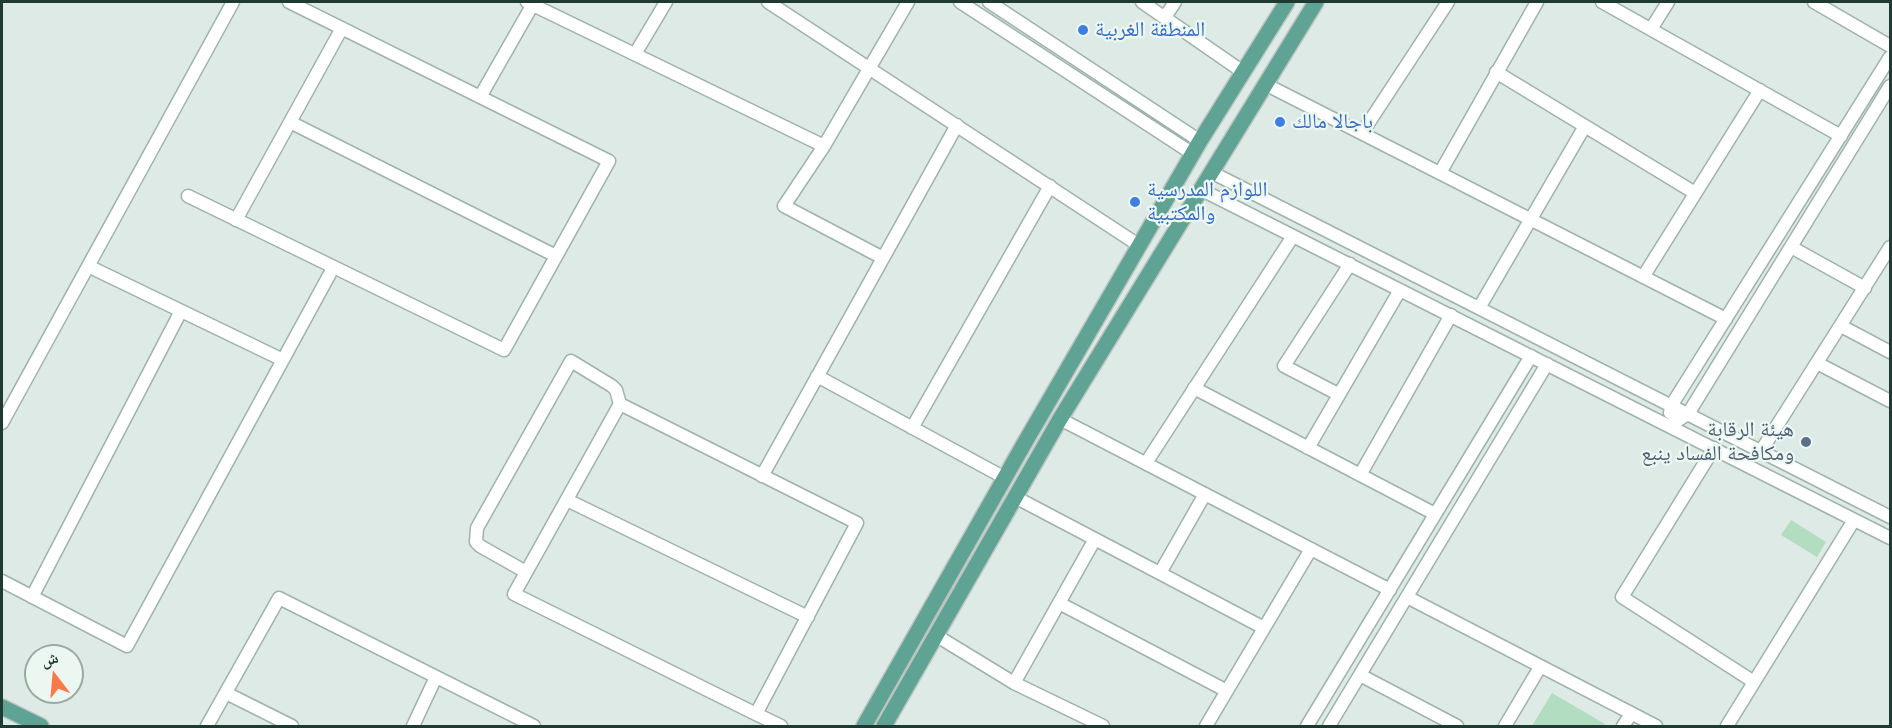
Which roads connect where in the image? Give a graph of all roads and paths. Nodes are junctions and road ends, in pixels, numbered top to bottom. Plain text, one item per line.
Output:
1 (233, 2) edge
2 (289, 2) edge
3 (561, 2) edge
4 (666, 2) edge
5 (768, 2) edge
6 (908, 2) edge
7 (960, 2) edge
8 (989, 2) edge
9 (1142, 2) edge
10 (1175, 2) edge
11 (1287, 2) edge
12 (1316, 2) edge
13 (1448, 2) edge
14 (1537, 2) edge
15 (1602, 2) edge
16 (1668, 2) edge
17 (1814, 2) edge
18 (530, 3) edge
19 (554, 14) junction
20 (1165, 17) junction
21 (342, 28) junction
22 (1651, 29) junction
23 (1890, 46) edge
24 (635, 54) junction
25 (1890, 57) edge
26 (870, 68) junction
27 (1243, 72) junction
28 (1496, 72) junction
29 (1265, 84) junction
30 (1890, 86) edge
31 (1760, 90) junction
32 (480, 97) junction
33 (290, 122) junction
34 (957, 125) junction
35 (1584, 126) junction
36 (1362, 133) junction
37 (1841, 136) junction
38 (824, 146) junction
39 (1196, 148) junction
40 (1211, 172) junction
41 (1440, 173) junction
42 (1050, 186) junction
43 (1200, 189) junction
44 (1695, 193) junction
45 (188, 196) dead end
46 (1530, 219) junction
47 (236, 220) junction
48 (1293, 236) junction
49 (1140, 246) junction
50 (1791, 247) junction
51 (1889, 253) edge
52 (556, 256) junction
53 (883, 258) junction
54 (1350, 264) junction
55 (88, 266) junction
56 (333, 268) junction
57 (1643, 277) junction
58 (1865, 288) junction
59 (1400, 290) junction
60 (1479, 308) junction
61 (181, 311) junction
62 (1451, 315) junction
63 (1726, 319) junction
64 (1841, 326) junction
65 (1890, 352) edge
66 (1531, 356) junction
67 (283, 360) junction
68 (1817, 363) junction
69 (1547, 364) junction
70 (818, 376) junction
71 (1194, 388) junction
72 (1338, 394) junction
73 (1890, 401) edge
74 (620, 404) junction
75 (1671, 406) junction
76 (1688, 414) junction
77 (1060, 418) junction
78 (2, 423) edge
79 (1669, 426) junction
80 (912, 428) junction
81 (1308, 448) junction
82 (1714, 448) junction
83 (1761, 451) junction
84 (1146, 463) junction
85 (1360, 475) junction
86 (762, 476) junction
87 (1005, 478) junction
88 (1205, 494) junction
89 (1016, 497) junction
90 (567, 500) junction
91 (1435, 514) junction
92 (1890, 517) edge
93 (1854, 520) junction
94 (1890, 538) edge
95 (1095, 539) junction
96 (1311, 549) junction
97 (526, 572) junction
98 (1160, 573) junction
99 (2, 581) edge
100 (1390, 590) junction
101 (32, 597) junction
102 (1407, 597) junction
103 (1059, 603) junction
104 (808, 617) junction
105 (1264, 628) junction
106 (938, 636) junction
107 (1540, 667) junction
108 (1360, 675) junction
109 (436, 677) junction
110 (1754, 682) junction
111 (1014, 683) junction
112 (1227, 691) junction
113 (226, 693) junction
114 (1319, 706) junction
115 (2, 707) edge
116 (1631, 714) junction
117 (759, 720) edge
118 (1332, 722) edge
119 (41, 726) edge
120 (207, 726) edge
121 (292, 726) edge
122 (413, 726) edge
123 (534, 726) edge
124 (781, 726) edge
125 (864, 726) edge
126 (884, 726) edge
127 (1103, 726) edge
128 (1206, 726) edge
129 (1307, 726) edge
130 (1457, 726) edge
131 (1505, 726) edge
132 (1623, 726) edge
133 (1656, 726) edge
134 (1727, 726) edge

1 - 55 street
2 - 21 street
3 - 19 street
4 - 24 street
5 - 26 street
6 - 26 street
7 - 39 street
8 - 39 street
9 - 20 street
10 - 20 street
11 - 27 main road
12 - 29 main road
13 - 36 street
14 - 28 street
15 - 22 street
16 - 22 street
17 - 23 street
18 - 19 street
18 - 32 street
19 - 24 street
20 - 27 street
21 - 32 street
21 - 33 street
22 - 31 street
24 - 38 street
25 - 37 street
26 - 34 street
26 - 38 street
27 - 39 main road
28 - 35 street
28 - 41 street
29 - 36 street
29 - 40 main road
30 - 50 street
31 - 37 street
31 - 44 street
32 - 52 street
33 - 47 street
33 - 52 street
34 - 42 street
34 - 53 street
35 - 44 street
35 - 46 street
36 - 41 street
37 - 63 street
38 - 53 street
39 - 49 main road
40 - 43 main road
40 - 60 street
41 - 46 street
42 - 49 street
42 - 80 street
43 - 48 street
43 - 77 main road
44 - 57 street
45 - 47 street
46 - 57 street
46 - 60 street
47 - 56 street
48 - 54 street
48 - 71 street
49 - 87 main road
50 - 58 street
50 - 76 street
51 - 58 street
52 - 56 street
53 - 70 street
54 - 59 street
54 - 72 street
55 - 61 street
55 - 78 street
56 - 67 street
57 - 63 street
58 - 64 street
59 - 62 street
59 - 72 street
60 - 75 street
61 - 67 street
61 - 101 street
62 - 66 street
62 - 85 street
63 - 75 street
64 - 65 street
64 - 68 street
66 - 69 street
66 - 91 street
67 - 101 street
68 - 73 street
68 - 83 street
69 - 79 street
69 - 102 street
70 - 80 street
70 - 86 street
71 - 81 street
71 - 84 street
72 - 81 street
74 - 86 street
74 - 90 street
74 - 97 street
75 - 76 street
75 - 79 street
76 - 79 street
76 - 83 street
77 - 84 street
77 - 89 main road
79 - 82 street
80 - 87 street
81 - 85 street
82 - 93 street
82 - 110 street
83 - 92 street
84 - 88 street
85 - 91 street
86 - 104 street
87 - 125 main road
88 - 96 street
88 - 98 street
89 - 95 street
89 - 106 main road
90 - 97 street
90 - 104 street
91 - 100 street
93 - 94 street
93 - 110 street
95 - 98 street
95 - 103 street
96 - 100 street
96 - 105 street
97 - 117 street
98 - 105 street
99 - 101 street
100 - 114 street
102 - 107 street
102 - 108 street
103 - 111 street
103 - 112 street
104 - 117 street
105 - 112 street
106 - 111 street
106 - 126 main road
107 - 116 street
107 - 131 street
108 - 118 street
108 - 130 street
109 - 113 street
109 - 122 street
109 - 123 street
110 - 134 street
111 - 127 street
112 - 128 street
113 - 120 street
113 - 121 street
114 - 118 street
114 - 129 street
115 - 119 main road
116 - 132 street
116 - 133 street
117 - 124 street

